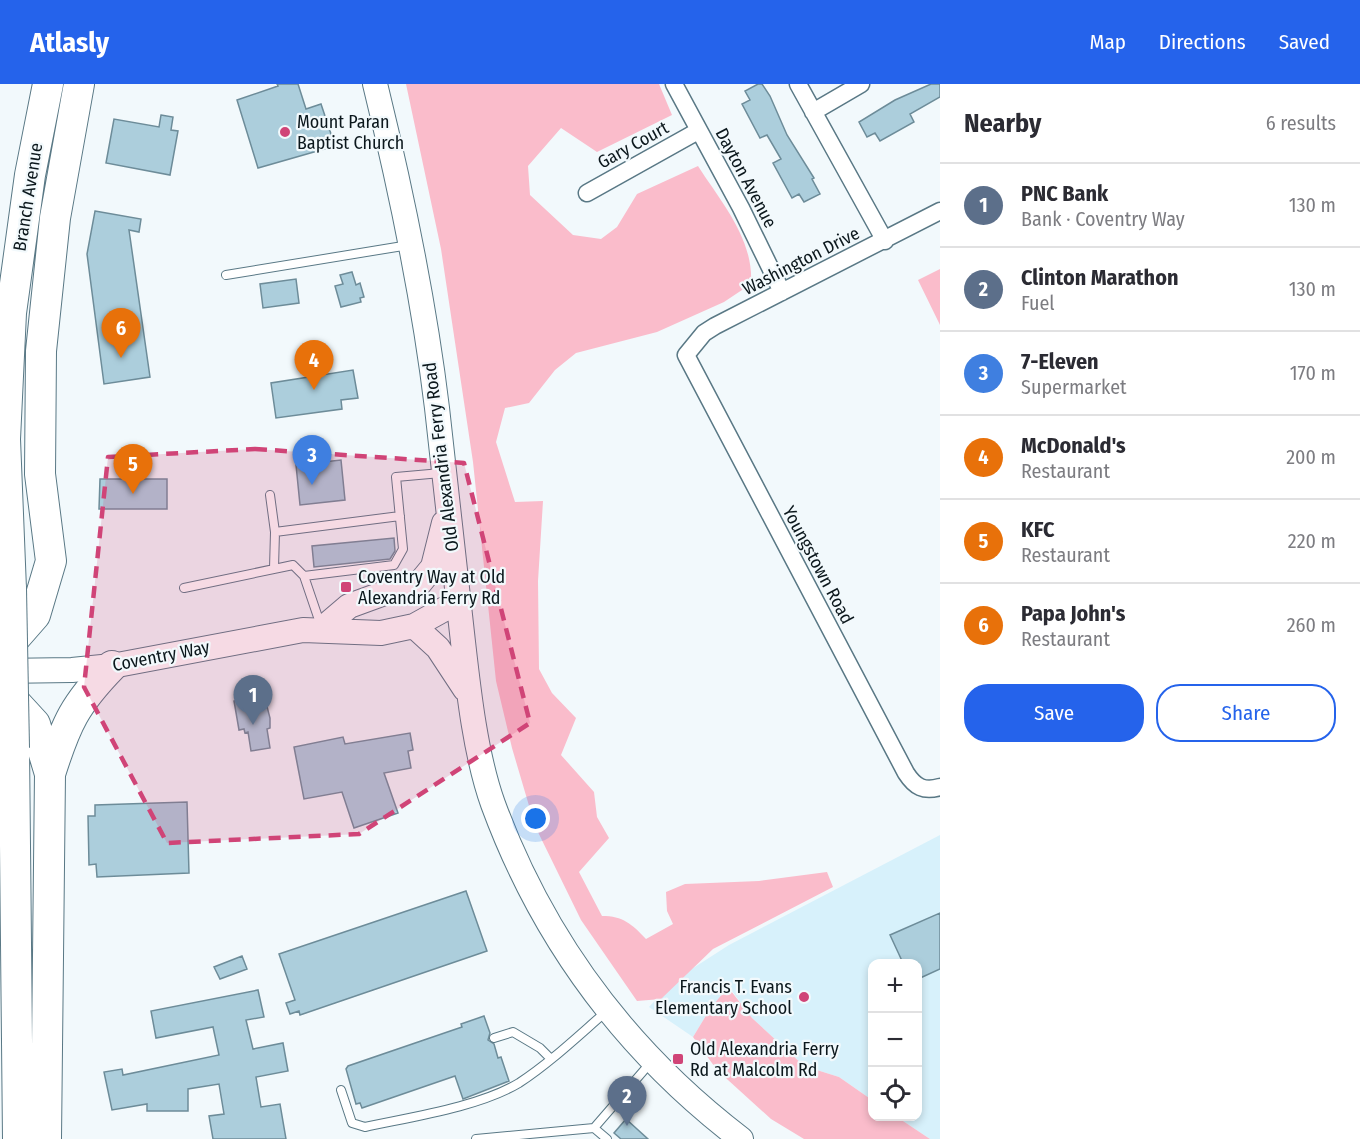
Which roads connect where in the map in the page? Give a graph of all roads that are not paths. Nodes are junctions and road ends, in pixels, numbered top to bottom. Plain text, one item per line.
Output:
1 (48, 84) edge
2 (79, 84) edge
3 (375, 84) edge
4 (674, 84) edge
5 (798, 84) edge
6 (861, 84) edge
7 (813, 112) junction
8 (698, 131) junction
9 (586, 193) dead end
10 (940, 211) edge
11 (885, 241) junction
12 (409, 245) junction
13 (226, 275) dead end
14 (782, 292) junction
15 (686, 355) joint
16 (444, 473) junction
17 (270, 495) dead end
18 (448, 512) junction
19 (400, 516) junction
20 (275, 531) junction
21 (274, 568) junction
22 (303, 576) junction
23 (184, 588) dead end
24 (390, 591) junction
25 (459, 601) junction
26 (414, 626) junction
27 (322, 629) junction
28 (0, 655) edge
29 (112, 666) junction
30 (0, 671) edge
31 (0, 686) edge
32 (470, 696) junction
33 (50, 774) junction
34 (940, 787) edge
35 (609, 1010) junction
36 (494, 1038) dead end
37 (551, 1059) junction
38 (652, 1061) junction
39 (341, 1090) dead end
40 (594, 1128) junction
41 (505, 1138) edge
42 (18, 1139) edge
43 (46, 1139) edge
44 (476, 1139) edge
45 (607, 1139) edge
46 (741, 1139) edge

1 - 42 highway, Branch Avenue, bridge
2 - 28 highway
3 - 12 main road, Old Alexandria Ferry Road
4 - 8 street, Dayton Avenue
5 - 7 street
6 - 7 street
7 - 11 street
8 - 9 street, Gary Court
8 - 14 street, Dayton Avenue
10 - 11 street, Washington Drive
11 - 14 street, Washington Drive
12 - 13 lane
12 - 16 main road, Old Alexandria Ferry Road
14 - 15 street, Washington Drive
15 - 34 street, Youngstown Road
16 - 18 main road, Old Alexandria Ferry Road
16 - 19 lane
17 - 20 lane
18 - 24 main road
18 - 25 main road, Old Alexandria Ferry Road
19 - 20 lane
19 - 22 lane
20 - 21 lane
21 - 22 lane
21 - 23 lane
22 - 27 lane
24 - 25 main road
24 - 27 main road
25 - 26 main road, Coventry Way
25 - 32 main road, Old Alexandria Ferry Road
26 - 27 main road, Coventry Way
26 - 32 main road
27 - 29 main road, Coventry Way
29 - 30 main road, Coventry Way
29 - 33 highway
31 - 33 highway
32 - 35 main road, Old Alexandria Ferry Road
33 - 43 highway
35 - 37 lane
35 - 38 main road, Old Alexandria Ferry Road
36 - 37 lane
37 - 39 lane
38 - 40 lane
38 - 46 main road, Old Alexandria Ferry Road
40 - 41 lane
40 - 45 lane
41 - 44 lane

